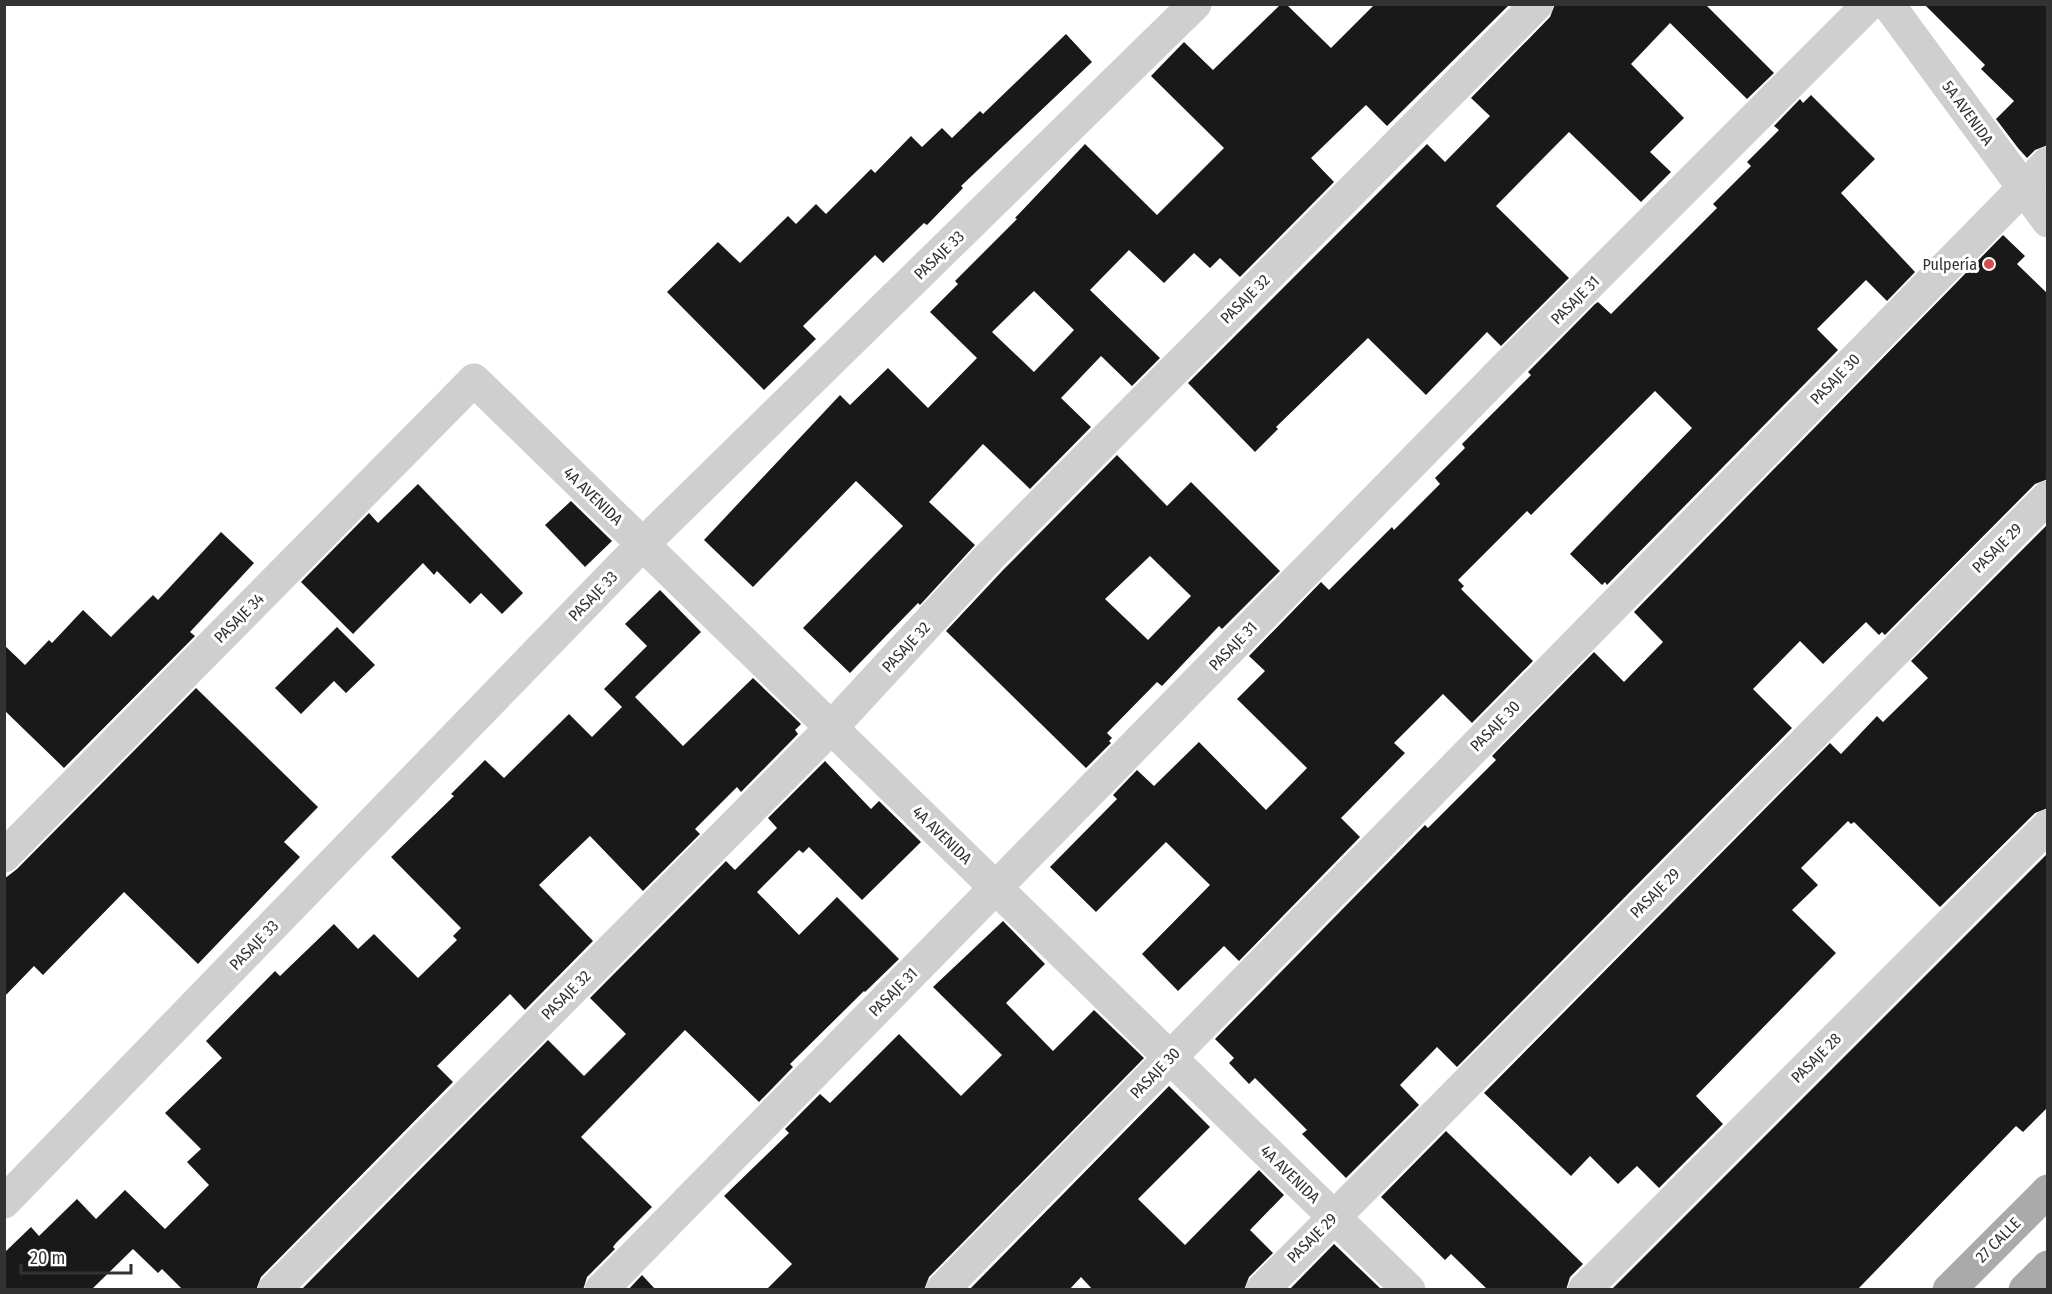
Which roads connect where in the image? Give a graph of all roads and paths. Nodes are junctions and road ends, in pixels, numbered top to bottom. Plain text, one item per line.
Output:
1 (1195, 4) edge
2 (1537, 4) edge
3 (1869, 4) edge
4 (1888, 4) edge
5 (2048, 163) edge
6 (2023, 188) junction
7 (2048, 221) edge
8 (474, 380) joint
9 (2048, 497) edge
10 (643, 544) junction
11 (831, 728) junction
12 (2048, 826) edge
13 (4, 856) edge
14 (996, 888) junction
15 (1170, 1058) junction
16 (2048, 1191) edge
17 (4, 1202) edge
18 (1334, 1216) junction
19 (2048, 1267) edge
20 (274, 1290) edge
21 (601, 1290) edge
22 (942, 1290) edge
23 (1262, 1290) edge
24 (1409, 1290) edge
25 (1584, 1290) edge
26 (1949, 1290) edge
27 (2025, 1290) edge

1 - 10 street, PASAJE 33
2 - 11 street, PASAJE 32
3 - 14 street, PASAJE 31
4 - 6 street, 5A AVENIDA
5 - 6 street, PASAJE 30
6 - 7 street, 5A AVENIDA
6 - 15 street, PASAJE 30
8 - 10 street, 4A AVENIDA
8 - 13 street, PASAJE 34
9 - 18 street, PASAJE 29
10 - 11 street, 4A AVENIDA
10 - 17 street, PASAJE 33
11 - 14 street, 4A AVENIDA
11 - 20 street, PASAJE 32
12 - 25 street, PASAJE 28
14 - 15 street, 4A AVENIDA
14 - 21 street, PASAJE 31
15 - 18 street, 4A AVENIDA
15 - 22 street, PASAJE 30
16 - 26 main road, 27 CALLE
18 - 23 street, PASAJE 29
18 - 24 street, 4A AVENIDA
19 - 27 main road

